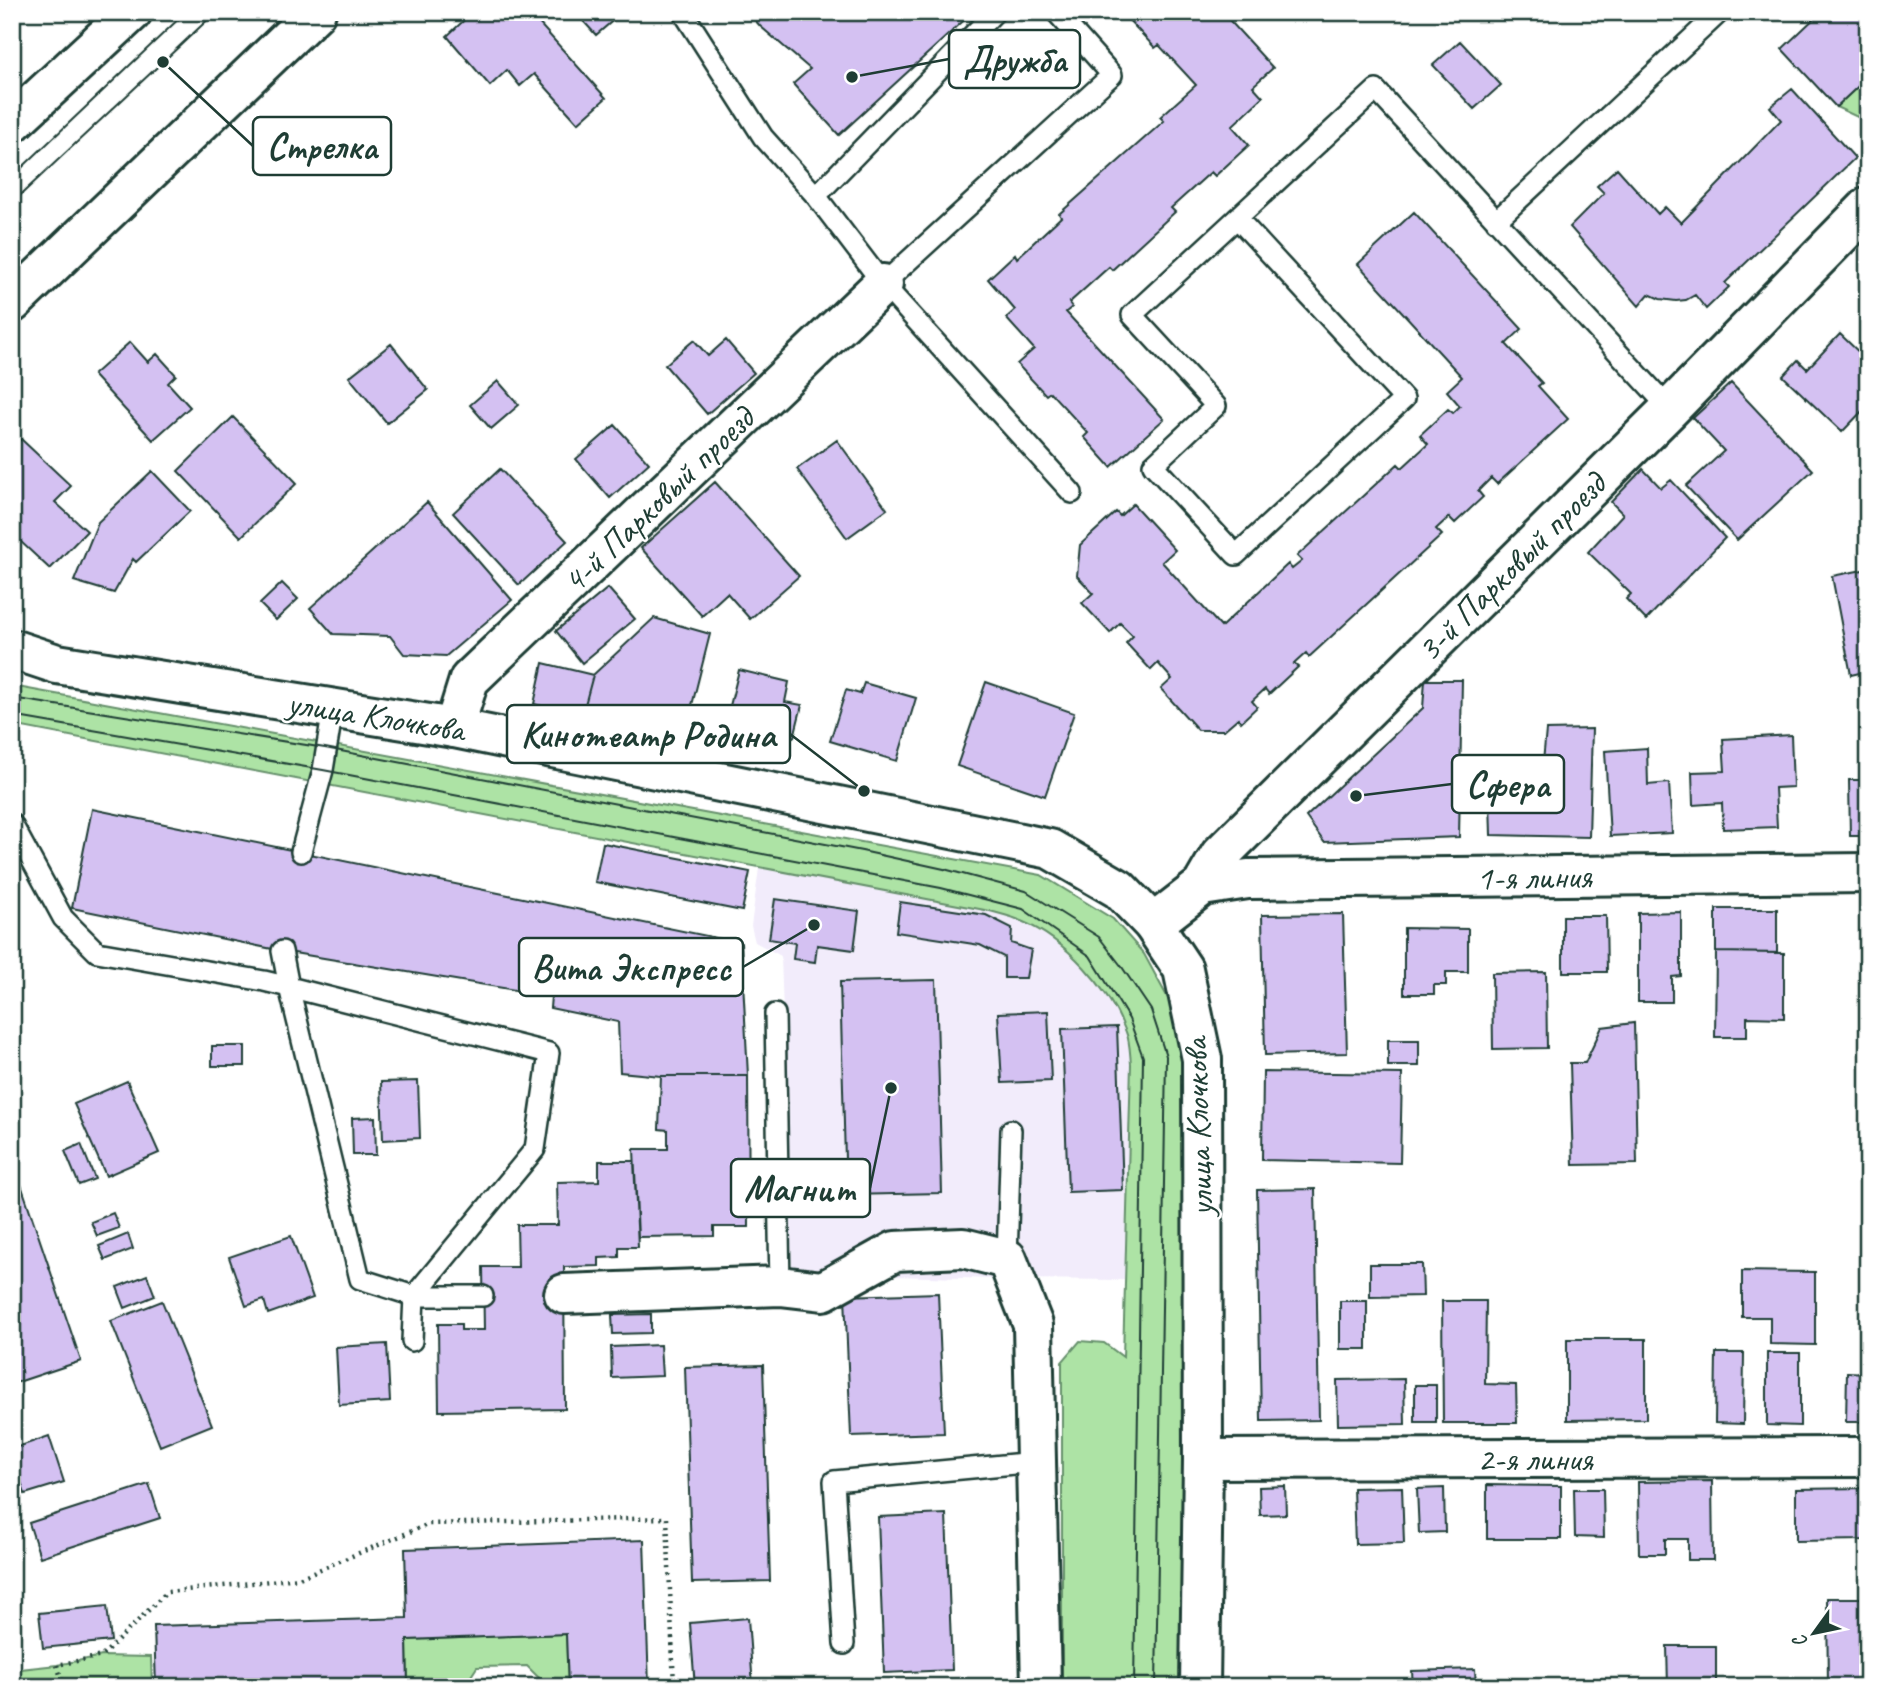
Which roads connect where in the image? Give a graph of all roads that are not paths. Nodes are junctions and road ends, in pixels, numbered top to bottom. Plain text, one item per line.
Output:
1 (131, 12) edge
2 (316, 12) edge
3 (683, 12) edge
4 (995, 12) edge
5 (1056, 12) edge
6 (1720, 12) edge
7 (12, 123) edge
8 (816, 196) junction
9 (1868, 207) edge
10 (1237, 218) junction
11 (1496, 220) junction
12 (883, 284) junction
13 (12, 303) edge
14 (1670, 409) junction
15 (1072, 493) dead end
16 (12, 649) edge
17 (333, 709) junction
18 (454, 728) junction
19 (12, 824) edge
20 (301, 852) dead end
21 (1868, 873) edge
22 (1202, 886) junction
23 (1153, 924) junction
24 (282, 951) dead end
25 (289, 987) junction
26 (775, 1014) dead end
27 (1011, 1130) dead end
28 (1007, 1259) junction
29 (780, 1286) junction
30 (564, 1294) dead end
31 (414, 1296) junction
32 (483, 1296) dead end
33 (412, 1341) dead end
34 (1868, 1457) edge
35 (1203, 1459) junction
36 (1035, 1462) junction
37 (844, 1644) dead end
38 (1041, 1687) edge
39 (1200, 1687) edge

1 - 7 street
2 - 13 street
3 - 8 lane
4 - 8 lane
5 - 12 lane
6 - 11 lane
8 - 12 lane
9 - 14 street, 3-й Парковый проезд
10 - 10 lane
10 - 11 lane
11 - 14 lane
12 - 15 lane
12 - 18 street, 4-й Парковый проезд
14 - 22 street, 3-й Парковый проезд
16 - 17 street, улица Клочкова
17 - 18 street, улица Клочкова
17 - 20 lane
18 - 23 street, улица Клочкова
19 - 25 lane
21 - 22 street, 1-я линия
22 - 23 street, 3-й Парковый проезд
23 - 35 street, улица Клочкова
24 - 25 lane
25 - 31 lane
25 - 31 lane
26 - 29 lane
27 - 28 lane
28 - 29 street
28 - 36 street
29 - 30 street
31 - 32 lane
31 - 33 lane
34 - 35 street, 2-я линия
35 - 39 street, улица Клочкова
36 - 37 lane
36 - 38 street

